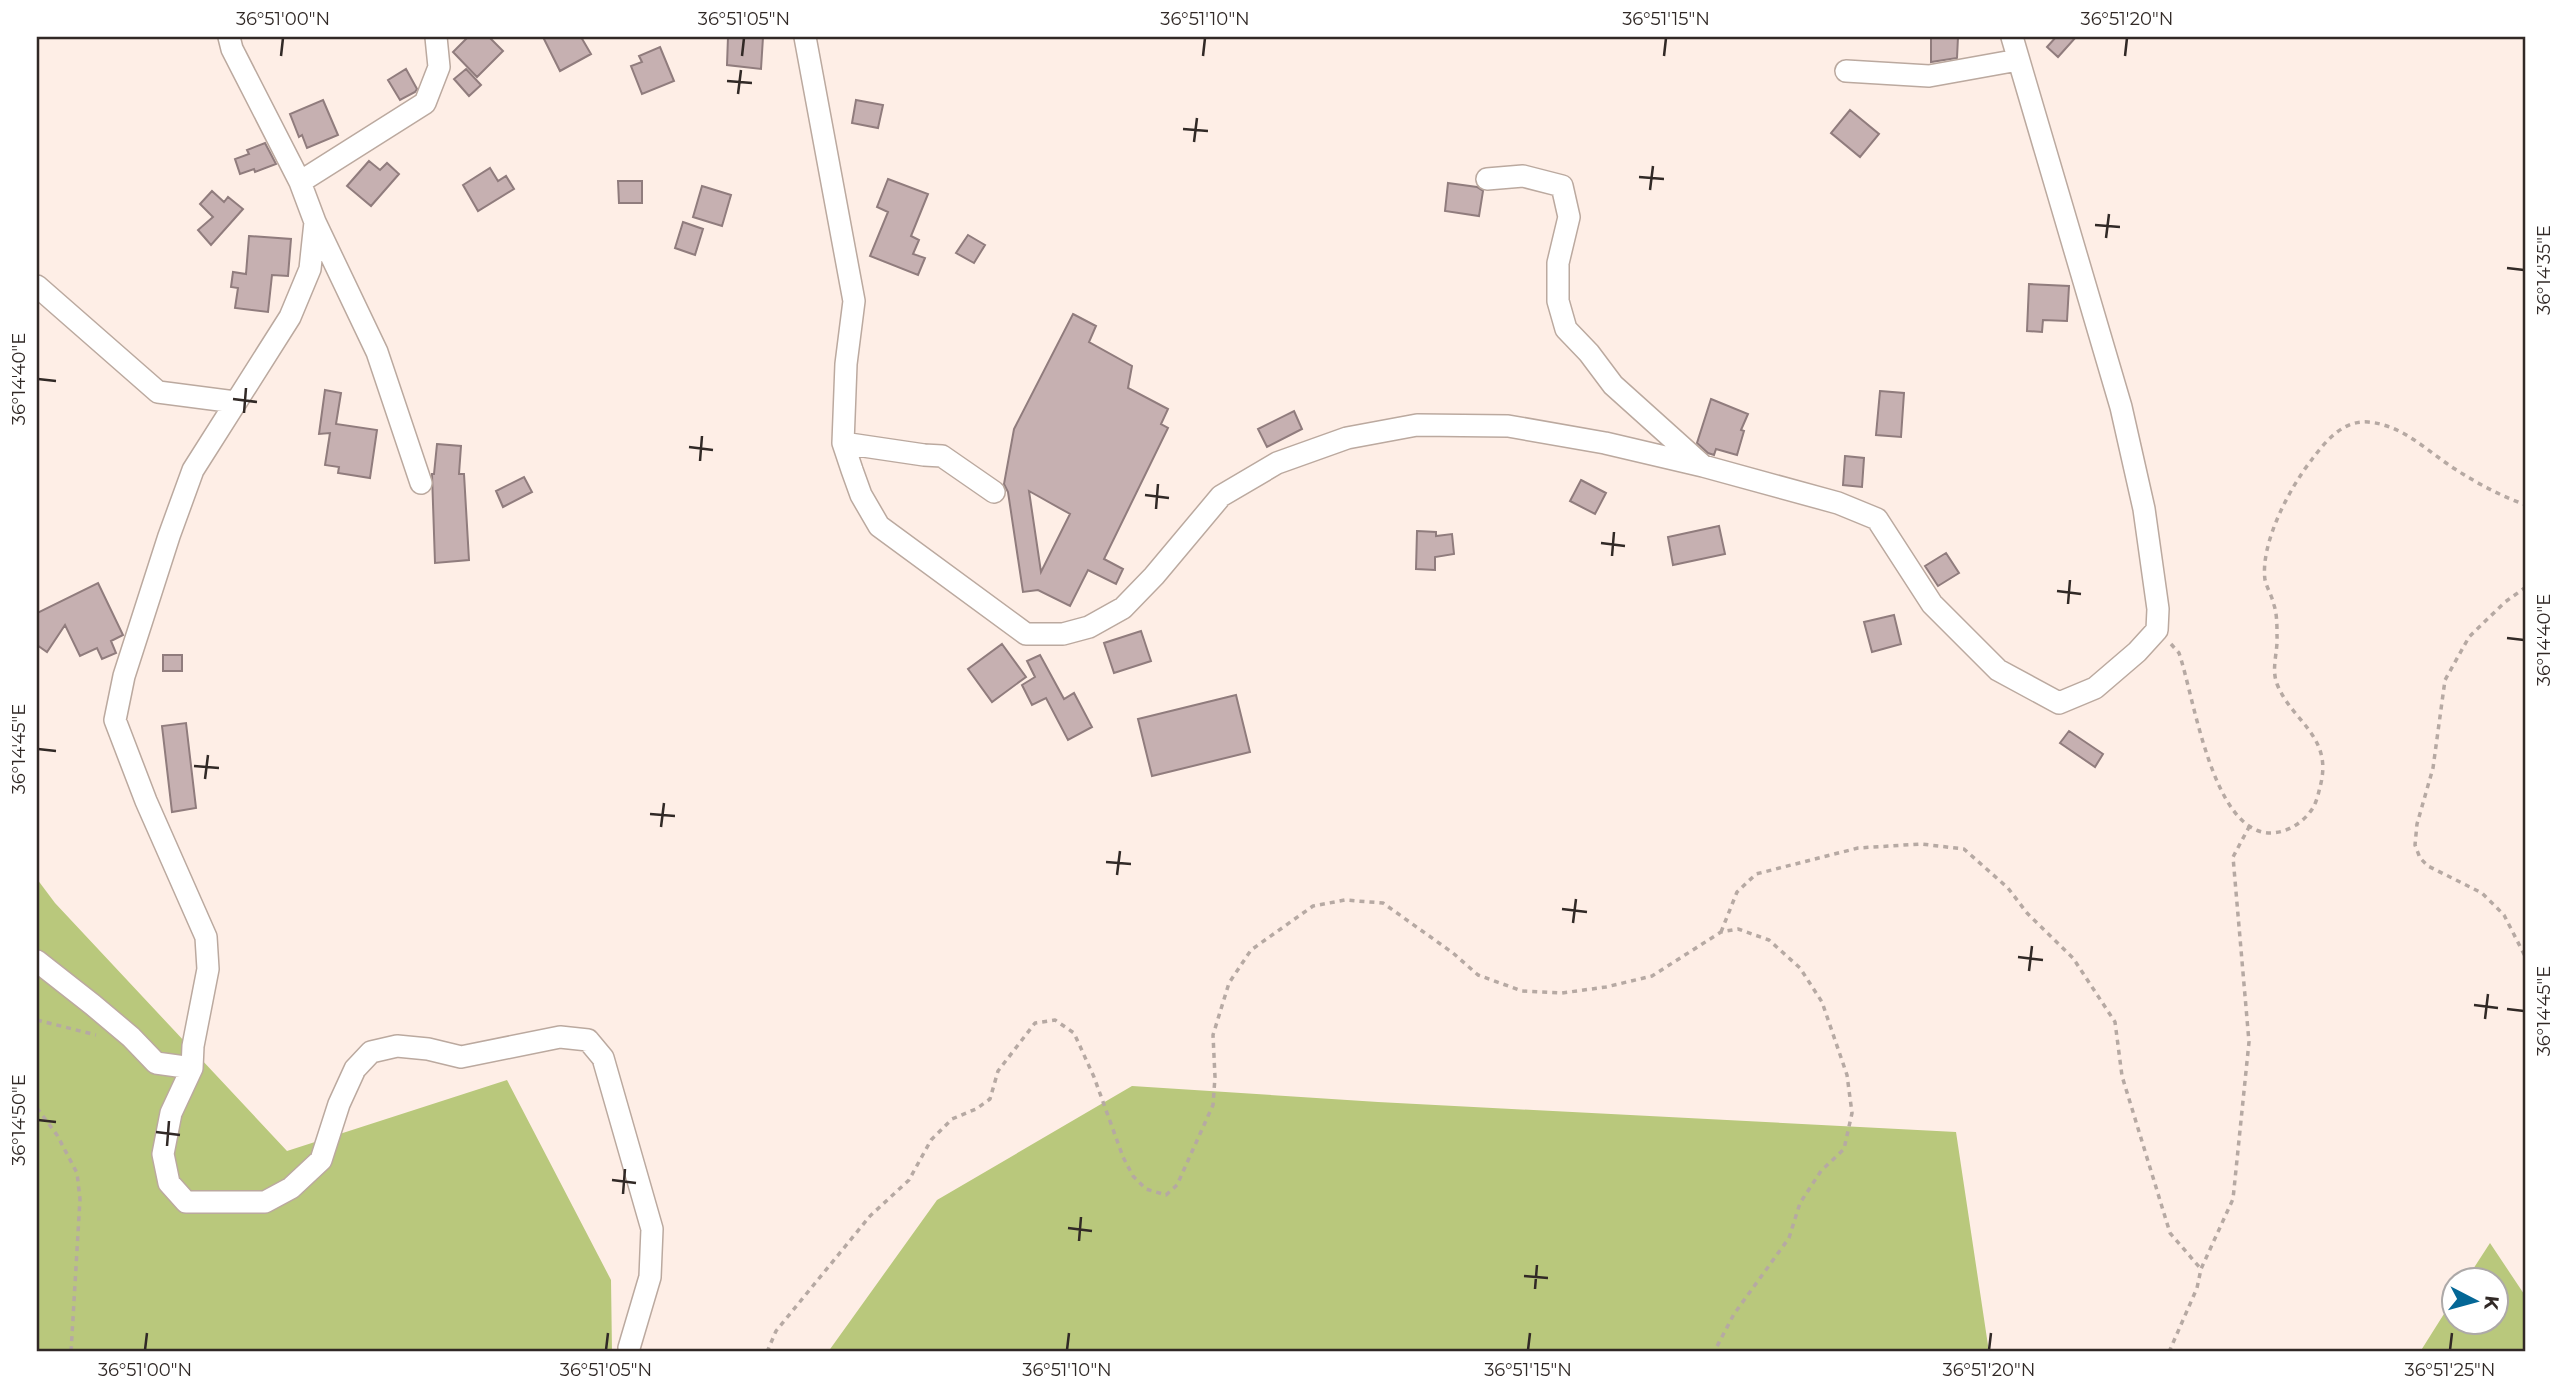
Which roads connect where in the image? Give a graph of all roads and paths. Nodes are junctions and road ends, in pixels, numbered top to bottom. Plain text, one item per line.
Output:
1 (229, 37) edge
2 (436, 37) edge
3 (805, 37) edge
4 (2012, 37) edge
5 (2018, 60) junction
6 (1846, 71) dead end
7 (1487, 179) dead end
8 (300, 182) junction
9 (314, 222) junction
10 (37, 286) edge
11 (235, 402) junction
12 (843, 443) junction
13 (1703, 467) junction
14 (421, 483) dead end
15 (994, 492) dead end
16 (2526, 505) edge
17 (2526, 587) edge
18 (2157, 630) junction
19 (2249, 827) junction
20 (1721, 932) junction
21 (2526, 958) edge
22 (37, 961) edge
23 (37, 1020) edge
24 (99, 1036) dead end
25 (192, 1068) junction
26 (37, 1108) edge
27 (2201, 1269) junction
28 (629, 1348) dead end
29 (71, 1352) edge
30 (767, 1352) edge
31 (1714, 1352) edge
32 (2169, 1352) edge

1 - 8 street
2 - 8 street
3 - 12 street
4 - 5 street
5 - 6 street
5 - 18 street
7 - 13 street
8 - 9 street
9 - 11 street
9 - 14 street
10 - 11 street
11 - 25 street
12 - 13 street
12 - 15 street
13 - 18 street
16 - 19 path
17 - 21 path
18 - 19 path
19 - 27 path
20 - 27 path
20 - 30 path
20 - 31 path
22 - 25 street
23 - 24 path
25 - 28 street
26 - 29 path
27 - 32 path

